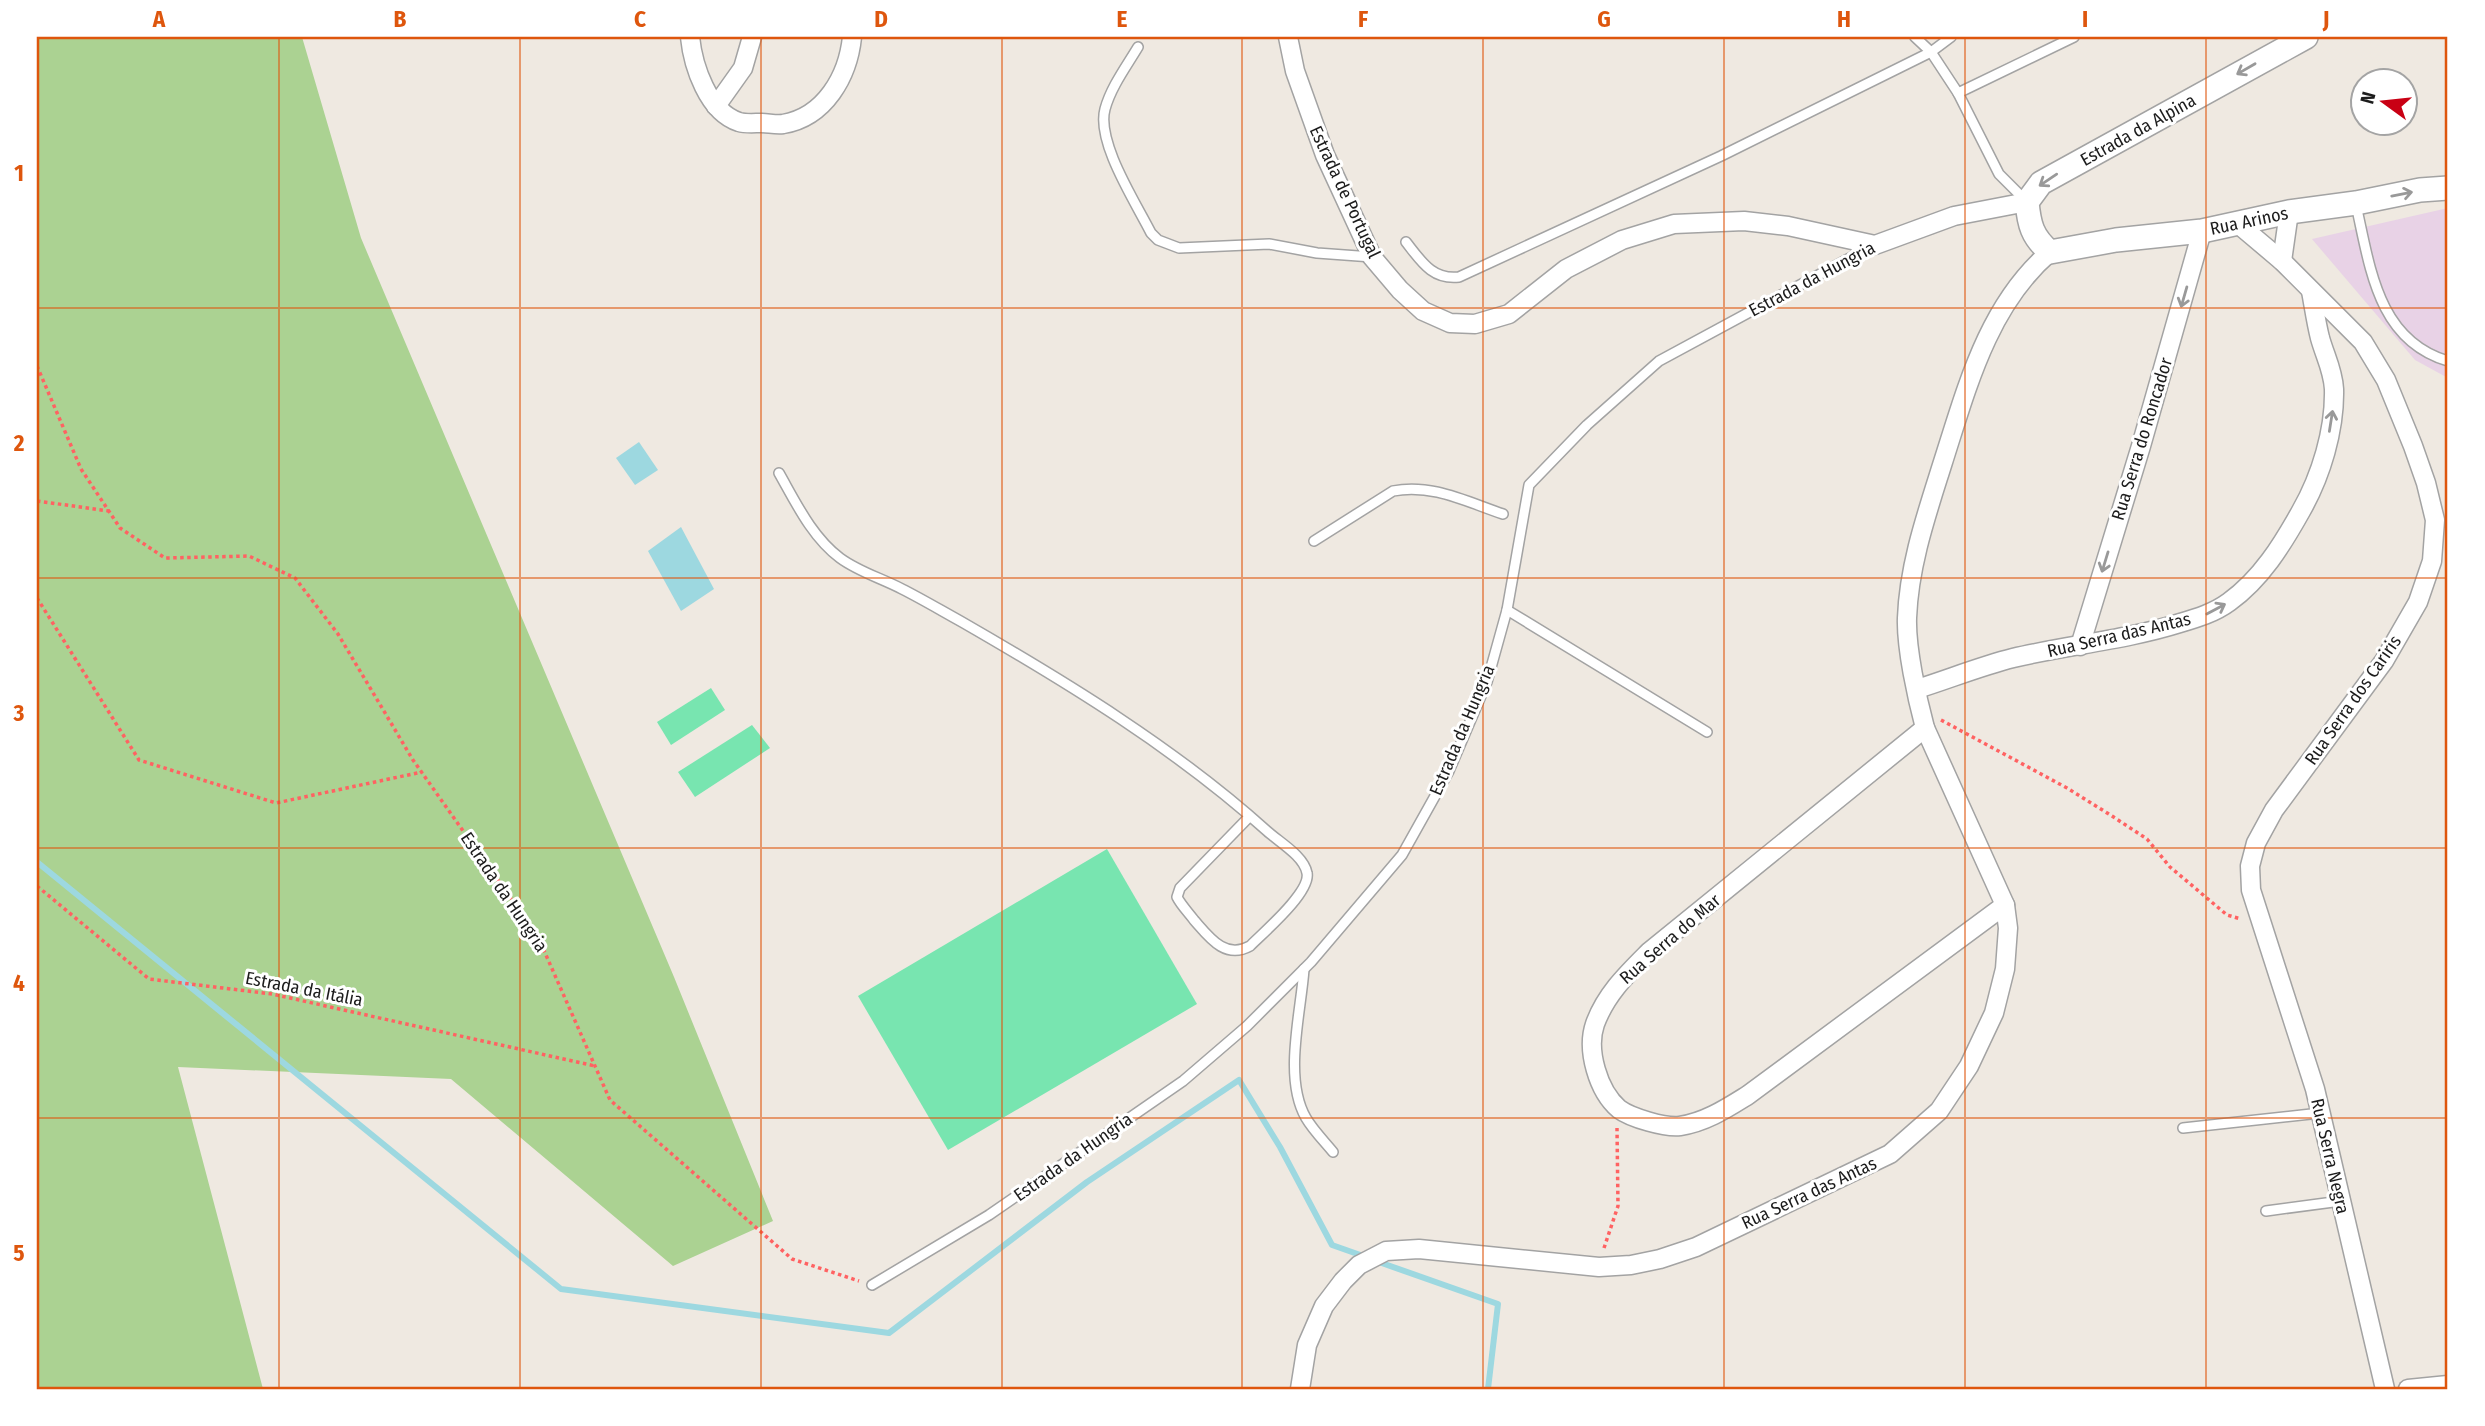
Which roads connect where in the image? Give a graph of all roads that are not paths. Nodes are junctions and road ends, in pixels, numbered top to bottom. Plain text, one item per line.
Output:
1 (690, 37) edge
2 (752, 37) edge
3 (852, 37) edge
4 (1287, 37) edge
5 (1915, 37) edge
6 (1951, 37) edge
7 (2074, 37) edge
8 (2306, 37) edge
9 (1138, 47) dead end
10 (1931, 52) junction
11 (1958, 93) junction
12 (716, 106) junction
13 (2448, 188) edge
14 (2027, 202) junction
15 (2356, 203) junction
16 (2289, 212) junction
17 (2237, 223) junction
18 (2202, 231) junction
19 (1406, 242) dead end
20 (1875, 245) junction
21 (2050, 252) junction
22 (1372, 257) junction
23 (2282, 261) junction
24 (2311, 291) junction
25 (2448, 361) edge
26 (779, 472) dead end
27 (1503, 514) dead end
28 (1314, 541) dead end
29 (1507, 610) junction
30 (2080, 646) junction
31 (1917, 689) junction
32 (1925, 728) junction
33 (1707, 732) dead end
34 (1250, 816) junction
35 (2005, 905) junction
36 (2263, 927) joint
37 (1304, 969) junction
38 (2320, 1113) junction
39 (2183, 1128) dead end
40 (1333, 1152) dead end
41 (2341, 1201) junction
42 (2266, 1211) dead end
43 (872, 1285) road end
44 (2448, 1385) edge
45 (1300, 1389) edge
46 (2385, 1389) edge
47 (2408, 1389) edge

1 - 12 street
2 - 12 street
3 - 12 street
4 - 22 street, Estrada de Portugal
5 - 10 lane
6 - 10 lane
7 - 11 lane
8 -> 14 street, Estrada da Alpina
9 - 22 lane
10 - 11 lane
10 - 19 lane
11 - 14 lane
15 -> 13 street, Rua Arinos
14 - 20 street, Estrada da Hungria
14 - 21 street
15 - 16 street, Rua Arinos
15 - 25 lane
16 - 17 street, Rua Arinos
16 - 23 street
17 - 18 street, Rua Arinos
17 - 23 street
18 - 21 street, Rua Arinos
18 -> 30 street, Rua Serra do Roncador
20 - 22 street, Estrada de Portugal
20 - 29 lane, Estrada da Hungria
21 - 31 street, Rua Serra das Antas
23 - 24 street
30 -> 24 street, Rua Serra das Antas
24 - 36 street, Rua Serra dos Cariris
26 - 34 lane
27 - 28 lane
29 - 33 lane
29 - 37 lane, Estrada da Hungria
30 - 31 street, Rua Serra das Antas
31 - 32 street, Rua Serra das Antas
32 - 35 street, Rua Serra das Antas
32 - 35 street, Rua Serra do Mar
34 - 34 lane
35 - 45 street, Rua Serra das Antas
36 - 38 street, Rua Serra Negra
37 - 40 lane
37 - 43 lane, Estrada da Hungria
38 - 39 lane
38 - 41 street, Rua Serra Negra
41 - 42 lane
41 - 46 street, Rua Serra Negra
44 - 47 street

